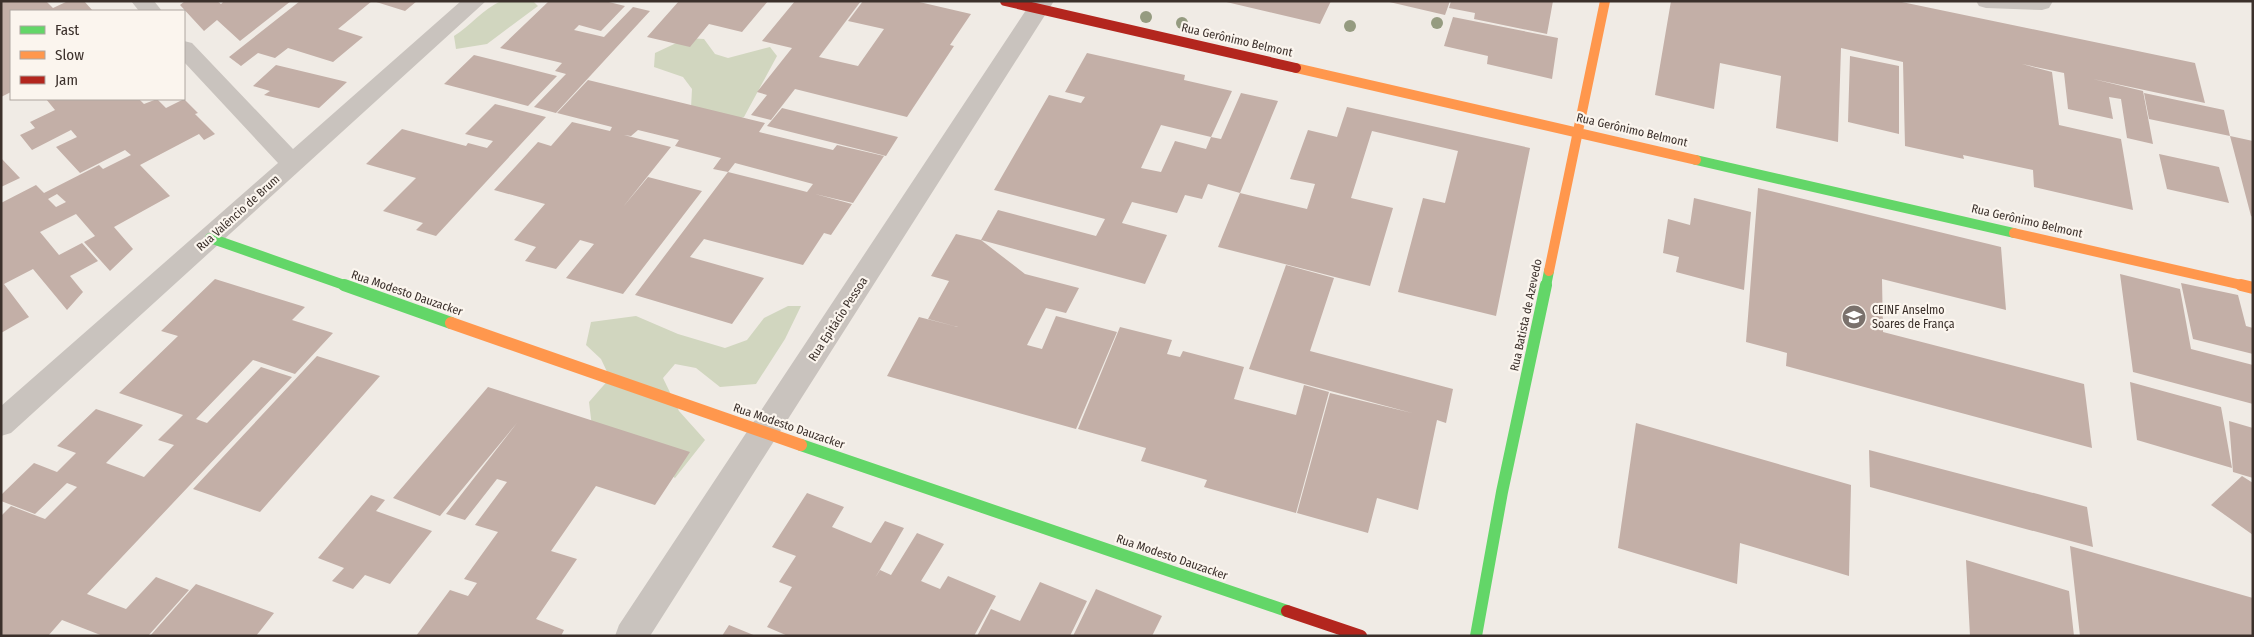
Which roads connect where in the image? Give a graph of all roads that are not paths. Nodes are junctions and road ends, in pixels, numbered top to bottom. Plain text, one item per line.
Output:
1 (475, 1) edge
2 (1005, 1) edge
3 (1605, 1) edge
4 (1986, 1) edge
5 (2043, 1) edge
6 (1040, 5) edge
7 (185, 49) edge
8 (1579, 131) junction
9 (293, 164) junction
10 (210, 238) junction
11 (2253, 288) edge
12 (1, 424) edge
13 (765, 432) junction
14 (631, 636) edge
15 (1360, 636) edge
16 (1476, 636) edge

1 - 9 street, Rua Valêncio de Brum
2 - 6 street, Rua Gerônimo Belmont
3 - 8 street, Rua Batista de Azevedo
4 - 5 lane
6 - 8 street, Rua Gerônimo Belmont
6 - 13 street, Rua Epitácio Pessoa
7 - 9 street
8 - 11 street, Rua Gerônimo Belmont
8 - 16 street, Rua Batista de Azevedo
9 - 10 street, Rua Valêncio de Brum
10 - 12 street, Rua Valêncio de Brum
10 - 13 street, Rua Modesto Dauzacker
13 - 14 street, Rua Epitácio Pessoa
13 - 15 street, Rua Modesto Dauzacker

